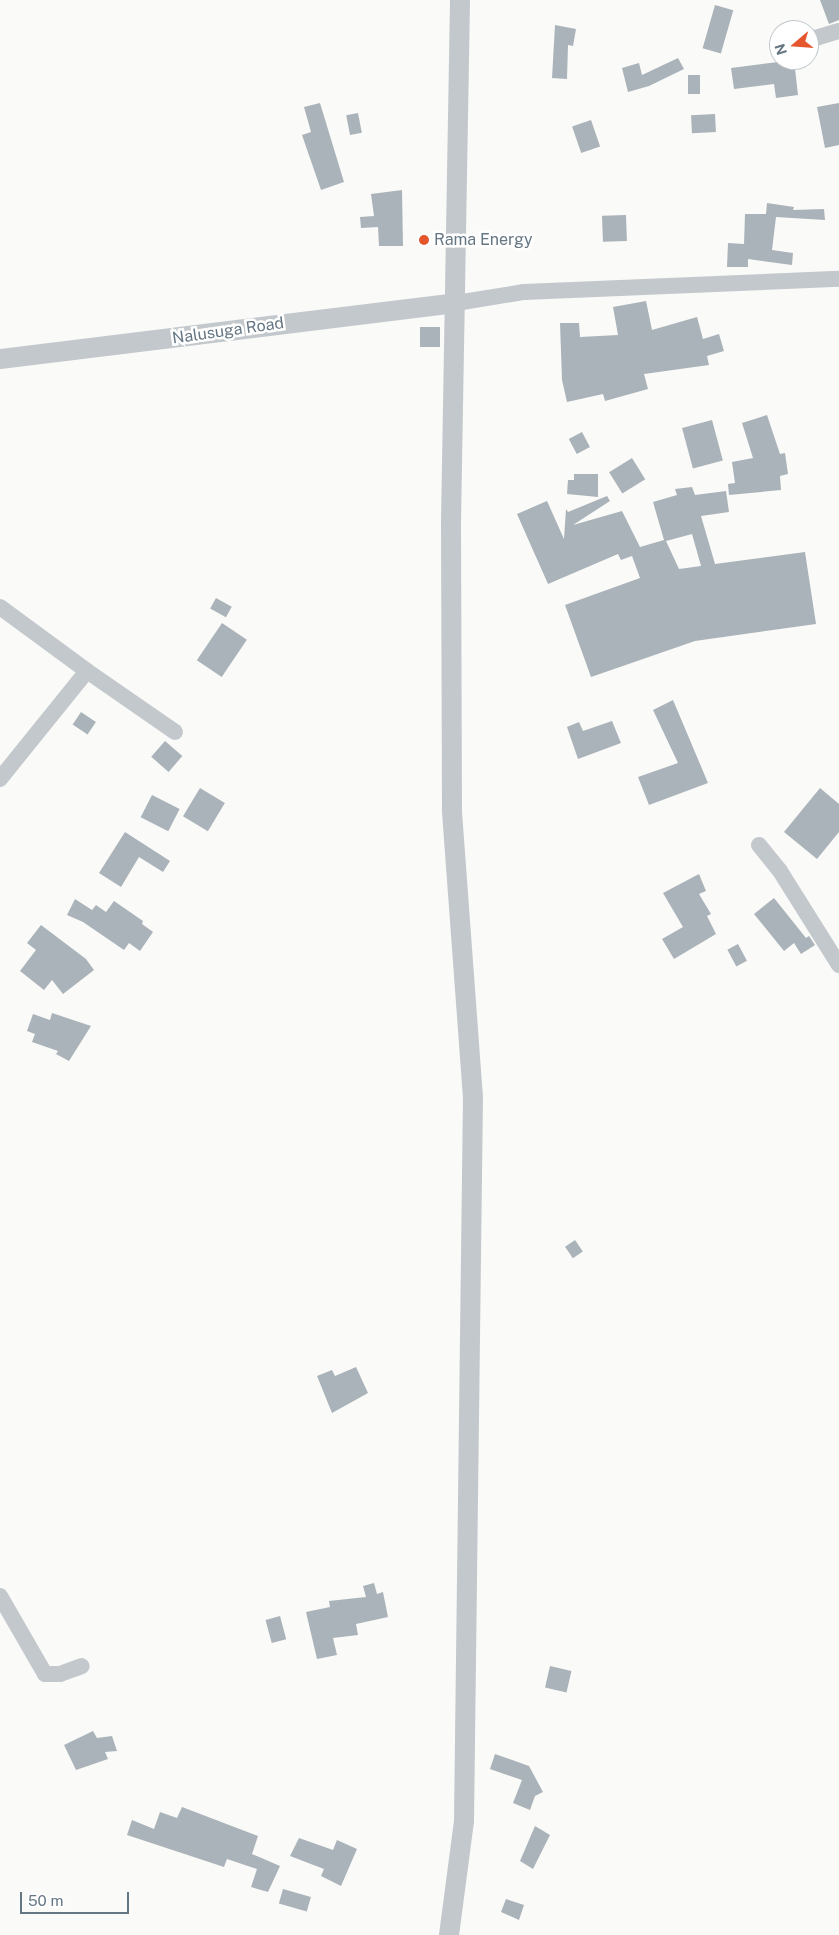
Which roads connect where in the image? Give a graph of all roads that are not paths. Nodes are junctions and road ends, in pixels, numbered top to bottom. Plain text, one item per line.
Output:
1 (460, 0) edge
2 (839, 31) edge
3 (819, 37) edge
4 (839, 280) edge
5 (456, 303) junction
6 (0, 359) edge
7 (0, 607) edge
8 (87, 671) junction
9 (175, 732) dead end
10 (0, 779) edge
11 (759, 845) dead end
12 (839, 965) edge
13 (0, 1596) edge
14 (82, 1666) dead end
15 (449, 1935) edge

1 - 5 street
2 - 3 street
4 - 5 street
5 - 6 street, Nalusuga Road
5 - 15 street
7 - 8 street
8 - 9 street
8 - 10 street
11 - 12 street
13 - 14 street

